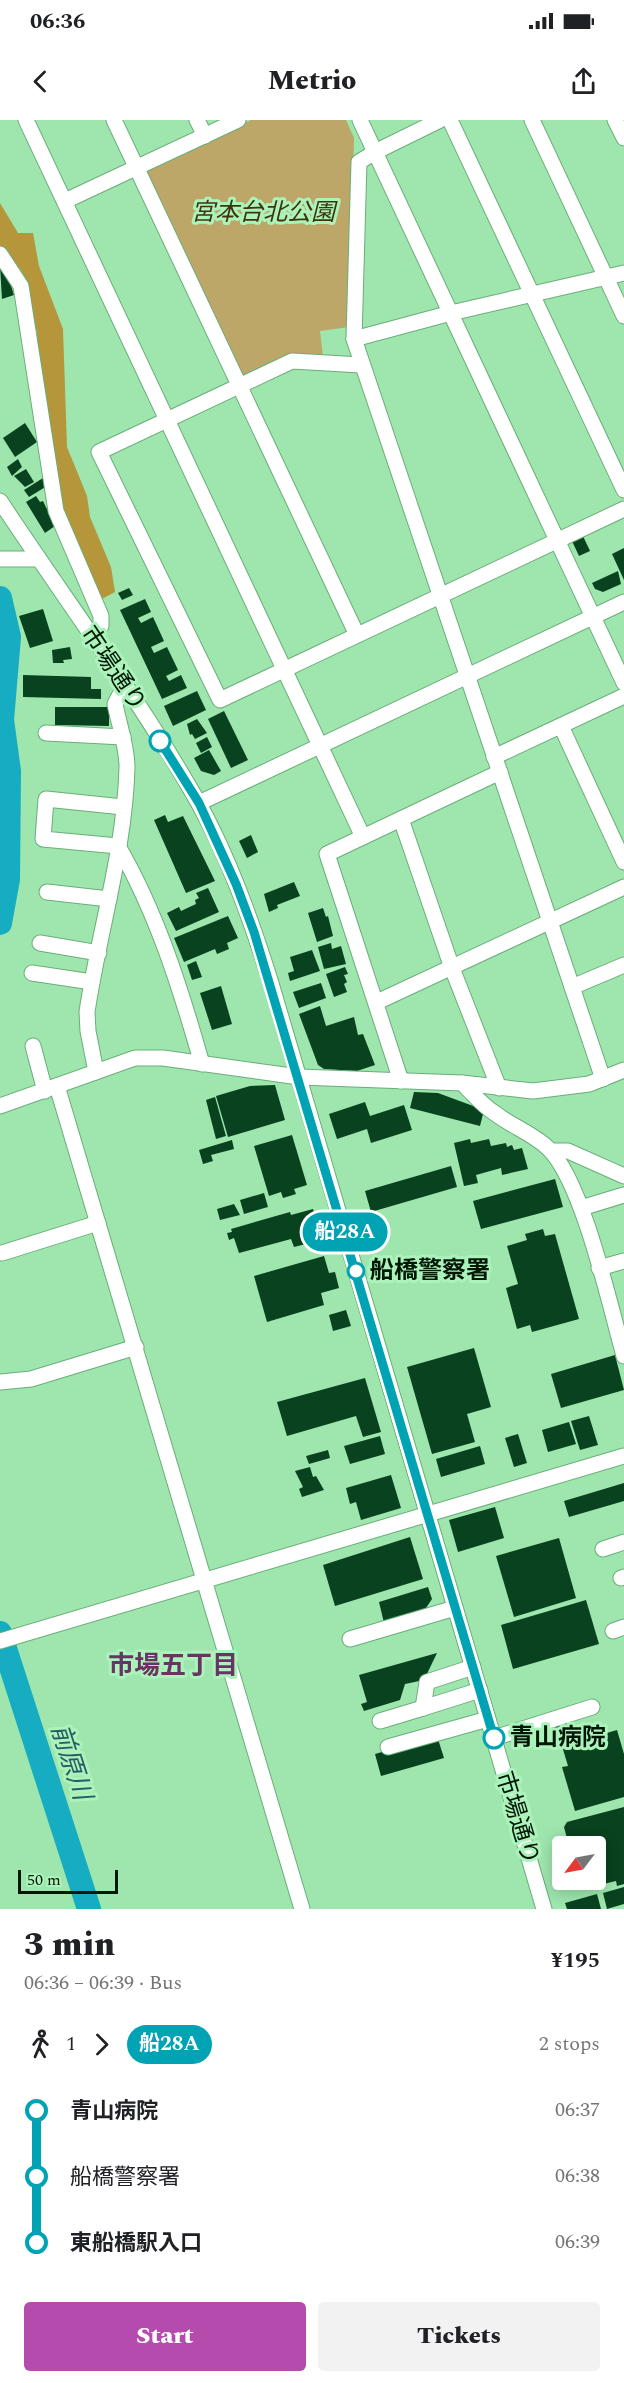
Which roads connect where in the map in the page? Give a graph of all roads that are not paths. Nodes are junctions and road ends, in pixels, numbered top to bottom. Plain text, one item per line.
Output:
1 (26, 120) edge
2 (114, 120) edge
3 (198, 120) edge
4 (238, 120) edge
5 (360, 120) edge
6 (440, 120) edge
7 (450, 120) edge
8 (532, 120) edge
9 (615, 120) edge
10 (205, 136) junction
11 (624, 138) edge
12 (375, 152) junction
13 (137, 168) junction
14 (64, 201) junction
15 (0, 254) edge
16 (624, 273) edge
17 (606, 278) junction
18 (532, 294) junction
19 (451, 313) junction
20 (624, 316) edge
21 (354, 339) junction
22 (361, 364) junction
23 (240, 386) junction
24 (167, 420) junction
25 (624, 490) edge
26 (0, 501) edge
27 (624, 509) edge
28 (557, 540) junction
29 (0, 559) edge
30 (39, 559) junction
31 (440, 596) junction
32 (624, 602) edge
33 (592, 617) junction
34 (91, 635) junction
35 (357, 635) junction
36 (285, 670) junction
37 (467, 677) junction
38 (624, 683) edge
39 (125, 685) junction
40 (624, 696) edge
41 (561, 726) junction
42 (46, 733) dead end
43 (123, 736) junction
44 (322, 747) junction
45 (494, 757) junction
46 (500, 772) junction
47 (199, 803) junction
48 (123, 807) junction
49 (402, 819) junction
50 (363, 837) junction
51 (118, 846) junction
52 (624, 862) edge
53 (624, 887) edge
54 (48, 892) dead end
55 (109, 899) junction
56 (550, 921) junction
57 (40, 943) dead end
58 (99, 953) junction
59 (624, 965) edge
60 (452, 968) junction
61 (32, 973) dead end
62 (92, 982) junction
63 (572, 987) junction
64 (377, 1002) junction
65 (33, 1046) dead end
66 (202, 1064) junction
67 (624, 1070) edge
68 (96, 1072) junction
69 (298, 1077) junction
70 (603, 1079) junction
71 (401, 1081) junction
72 (462, 1083) junction
73 (500, 1088) junction
74 (51, 1089) junction
75 (0, 1106) edge
76 (551, 1151) junction
77 (624, 1176) edge
78 (624, 1195) edge
79 (581, 1208) junction
80 (98, 1223) junction
81 (2, 1253) dead end
82 (624, 1261) edge
83 (599, 1268) junction
84 (617, 1302) edge
85 (136, 1347) junction
86 (624, 1356) edge
87 (0, 1382) edge
88 (624, 1456) edge
89 (428, 1515) junction
90 (624, 1542) edge
91 (603, 1549) dead end
92 (206, 1582) junction
93 (455, 1608) junction
94 (7, 1639) edge
95 (350, 1640) dead end
96 (473, 1667) junction
97 (480, 1690) junction
98 (592, 1707) dead end
99 (423, 1708) junction
100 (488, 1719) junction
101 (380, 1721) dead end
102 (494, 1738) junction
103 (388, 1747) dead end
104 (302, 1909) edge
105 (544, 1909) edge

1 - 14 street
2 - 13 street
3 - 10 street
4 - 10 street
5 - 12 street
6 - 12 street
7 - 18 street
8 - 17 street
9 - 11 street
10 - 13 street
12 - 19 street
12 - 21 street
13 - 14 street
13 - 23 street
14 - 24 street
15 - 34 street
16 - 17 street
17 - 18 street
17 - 20 street
18 - 19 street
18 - 25 street
19 - 21 street
19 - 28 street
21 - 22 street
22 - 23 street
22 - 31 street
23 - 24 street
23 - 35 street
24 - 36 street
24 - 36 street
26 - 30 street, 市場通り
27 - 28 street
28 - 31 street
28 - 33 street
29 - 30 street
30 - 34 street, 市場通り
31 - 35 street
31 - 37 street
32 - 33 street
33 - 37 street
33 - 38 street
34 - 39 street, 市場通り
35 - 36 street
36 - 44 street
37 - 44 street
37 - 45 street
39 - 43 street
39 - 47 street, 市場通り
40 - 41 street
41 - 45 street
41 - 52 street
42 - 43 street
43 - 48 street
44 - 47 street
44 - 50 street
45 - 46 street
46 - 49 street
46 - 56 street
47 - 69 street, 市場通り
48 - 51 street
48 - 51 street
49 - 50 street
49 - 60 street
50 - 64 street
51 - 55 street
51 - 66 street
53 - 56 street
54 - 55 street
55 - 58 street
56 - 60 street
56 - 63 street
57 - 58 street
58 - 62 street
59 - 63 street
60 - 64 street
60 - 73 street
61 - 62 street
62 - 68 street
63 - 70 street
64 - 71 street
65 - 74 street
66 - 68 street
66 - 69 street
67 - 70 street
68 - 74 street
69 - 71 street
69 - 89 street, 市場通り
70 - 73 street
71 - 72 street
72 - 73 street
72 - 76 street
74 - 75 street
74 - 80 street
76 - 77 street
76 - 79 street
78 - 79 street
79 - 83 street
80 - 81 street
80 - 85 street
82 - 83 street
83 - 84 street
84 - 86 street
85 - 87 street
85 - 92 street
88 - 89 street
89 - 92 street
89 - 93 street, 市場通り
90 - 91 street
92 - 94 street
92 - 104 street
93 - 95 street
93 - 96 street, 市場通り
96 - 97 street, 市場通り
96 - 99 street
97 - 99 street
97 - 100 street, 市場通り
98 - 102 street
99 - 101 street
100 - 102 street, 市場通り
100 - 103 street
102 - 105 street, 市場通り

